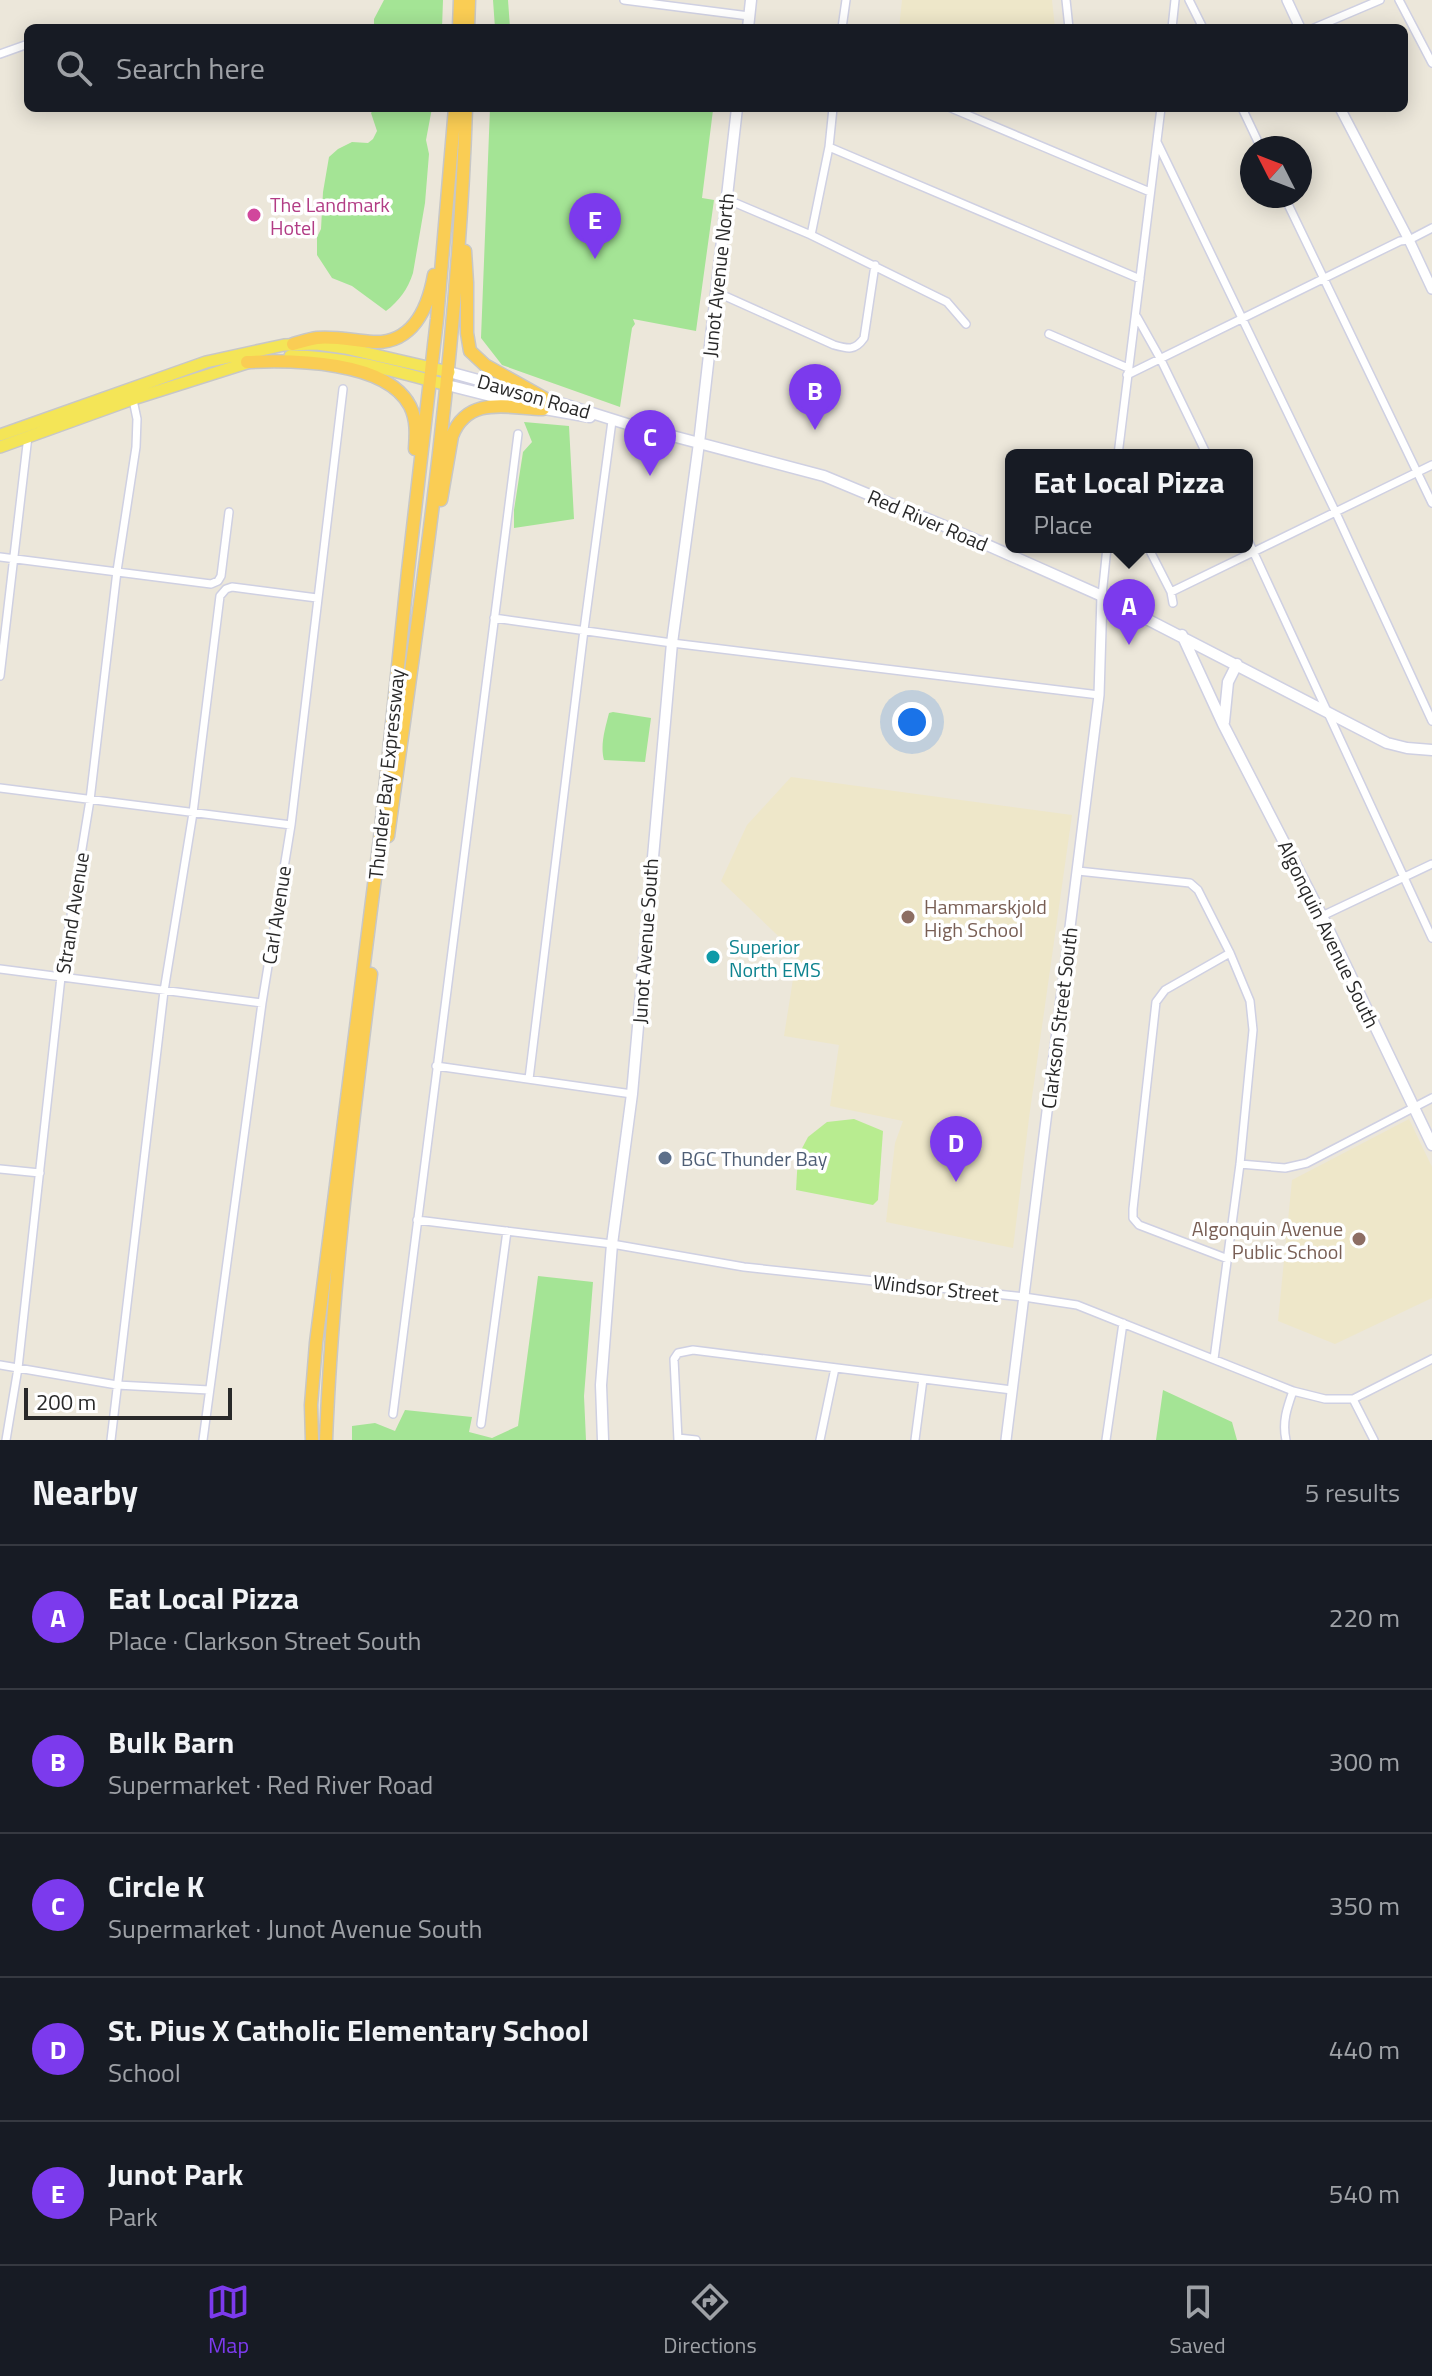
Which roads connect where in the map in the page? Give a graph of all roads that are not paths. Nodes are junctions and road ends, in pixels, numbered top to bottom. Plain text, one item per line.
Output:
1 (460, 0) edge
2 (469, 0) edge
3 (624, 0) edge
4 (751, 0) edge
5 (846, 0) edge
6 (1066, 0) edge
7 (1175, 0) edge
8 (1189, 0) edge
9 (1287, 0) edge
10 (1380, 0) edge
11 (1399, 0) edge
12 (749, 16) junction
13 (459, 24) edge
14 (468, 24) edge
15 (748, 24) edge
16 (843, 24) edge
17 (1069, 24) edge
18 (1172, 24) edge
19 (1201, 24) edge
20 (1298, 24) edge
21 (1323, 24) edge
22 (24, 45) edge
23 (0, 54) edge
24 (1432, 63) edge
25 (455, 112) edge
26 (466, 112) edge
27 (737, 112) edge
28 (833, 112) edge
29 (960, 112) edge
30 (1161, 112) edge
31 (1244, 112) edge
32 (1342, 112) edge
33 (1255, 136) edge
34 (1157, 142) junction
35 (829, 147) junction
36 (1150, 192) junction
37 (726, 199) junction
38 (462, 208) junction
39 (1290, 208) edge
40 (446, 213) junction
41 (1432, 228) edge
42 (811, 235) junction
43 (1409, 240) junction
44 (875, 265) junction
45 (1140, 279) junction
46 (1324, 280) junction
47 (1432, 289) edge
48 (716, 292) junction
49 (1136, 315) junction
50 (1242, 319) junction
51 (966, 324) dead end
52 (1049, 334) dead end
53 (293, 344) junction
54 (1160, 358) junction
55 (247, 362) junction
56 (1128, 372) junction
57 (431, 374) junction
58 (448, 379) junction
59 (343, 389) dead end
60 (131, 394) junction
61 (544, 404) junction
62 (612, 421) junction
63 (627, 424) junction
64 (29, 431) junction
65 (518, 434) dead end
66 (0, 435) edge
67 (699, 443) junction
68 (0, 447) edge
69 (1119, 449) edge
70 (1204, 449) edge
71 (1432, 465) edge
72 (1417, 472) junction
73 (1432, 503) edge
74 (229, 512) dead end
75 (1336, 513) junction
76 (411, 540) junction
77 (427, 549) junction
78 (1253, 551) joint
79 (1005, 553) edge
80 (1005, 553) edge
81 (1106, 553) edge
82 (1151, 553) edge
83 (1249, 553) edge
84 (0, 557) edge
85 (13, 558) junction
86 (117, 571) junction
87 (1171, 592) junction
88 (1102, 596) junction
89 (317, 598) junction
90 (1173, 603) dead end
91 (494, 618) junction
92 (584, 630) junction
93 (1182, 635) junction
94 (672, 643) junction
95 (1237, 664) junction
96 (0, 676) edge
97 (1099, 695) junction
98 (1329, 713) junction
99 (1432, 721) edge
100 (1223, 724) junction
101 (1432, 750) edge
102 (0, 788) edge
103 (90, 800) junction
104 (193, 813) junction
105 (291, 825) junction
106 (1432, 864) edge
107 (1078, 871) junction
108 (1403, 878) junction
109 (1322, 916) junction
110 (1432, 938) edge
111 (1230, 953) junction
112 (0, 969) edge
113 (61, 977) junction
114 (164, 991) junction
115 (262, 1003) junction
116 (436, 1066) junction
117 (529, 1079) junction
118 (632, 1094) junction
119 (1432, 1098) edge
120 (1413, 1107) junction
121 (1432, 1145) edge
122 (1240, 1164) junction
123 (0, 1169) edge
124 (40, 1173) junction
125 (417, 1220) junction
126 (507, 1231) junction
127 (612, 1244) junction
128 (1228, 1259) junction
129 (1024, 1297) junction
130 (1123, 1323) junction
131 (1214, 1359) junction
132 (1432, 1359) edge
133 (0, 1365) edge
134 (18, 1368) junction
135 (835, 1368) junction
136 (923, 1379) junction
137 (117, 1385) junction
138 (209, 1390) junction
139 (1012, 1390) junction
140 (1293, 1391) junction
141 (1353, 1399) junction
142 (393, 1414) dead end
143 (481, 1424) dead end
144 (678, 1439) edge
145 (6, 1440) edge
146 (111, 1440) edge
147 (203, 1440) edge
148 (310, 1440) edge
149 (328, 1440) edge
150 (603, 1440) edge
151 (696, 1440) edge
152 (820, 1440) edge
153 (915, 1440) edge
154 (1006, 1440) edge
155 (1106, 1440) edge
156 (1286, 1440) edge
157 (1374, 1440) edge

1 - 13 highway
2 - 14 highway
3 - 12 street
4 - 12 main road
5 - 16 street
6 - 17 street
7 - 18 street
8 - 19 street
9 - 20 street
10 - 21 street
11 - 24 street
12 - 15 main road
22 - 23 street
25 - 40 highway, Thunder Bay Expressway
26 - 38 highway, Thunder Bay Expressway
27 - 37 main road, Junot Avenue North
28 - 35 street
29 - 36 street
30 - 34 street
31 - 33 street
32 - 43 street
34 - 36 street
34 - 50 street
35 - 42 street
35 - 45 street
36 - 45 street
37 - 42 street
37 - 48 main road, Junot Avenue North
38 - 58 highway, Thunder Bay Expressway
38 - 61 highway
39 - 46 street
40 - 53 highway
40 - 57 highway, Thunder Bay Expressway
41 - 43 street
42 - 44 street
43 - 46 street
43 - 47 street
44 - 48 street
44 - 51 street
45 - 49 street
46 - 50 street
46 - 72 street
48 - 67 main road, Junot Avenue North
49 - 54 street
49 - 56 street
50 - 54 street
50 - 75 street
52 - 56 street
53 - 57 main road, Dawson Road
53 - 60 main road, Dawson Road
54 - 56 street
54 - 70 street
55 - 57 main road, Dawson Road
55 - 60 main road, Dawson Road
55 - 76 highway
56 - 69 street
57 - 58 main road, Dawson Road
57 - 76 highway, Thunder Bay Expressway
58 - 61 main road, Dawson Road
58 - 77 highway, Thunder Bay Expressway
59 - 89 street, Carl Avenue
60 - 64 main road, Dawson Road
60 - 86 street, Strand Avenue
61 - 62 main road, Dawson Road
61 - 63 main road, Dawson Road
61 - 77 highway
62 - 63 main road, Dawson Road
62 - 92 street
63 - 67 main road, Red River Road
64 - 66 main road, Dawson Road
64 - 68 main road, Dawson Road
64 - 85 street
65 - 91 street
67 - 80 main road, Red River Road
67 - 94 main road, Junot Avenue South
71 - 72 street
72 - 73 street
72 - 75 street
74 - 86 street
75 - 78 street
75 - 99 street
76 - 148 highway, Thunder Bay Expressway
77 - 149 highway, Thunder Bay Expressway
78 - 98 street
79 - 88 main road, Red River Road
81 - 88 street
82 - 87 street
83 - 87 street
84 - 85 street
85 - 86 street
85 - 96 street
86 - 103 street, Strand Avenue
87 - 90 street
88 - 93 main road, Red River Road
88 - 97 street, Clarkson Street South
89 - 104 street
89 - 105 street, Carl Avenue
91 - 92 street
91 - 116 street
92 - 94 street
92 - 117 street
93 - 95 main road, Red River Road
93 - 100 main road, Algonquin Avenue South
94 - 97 street
94 - 118 main road, Junot Avenue South
95 - 98 main road, Red River Road
95 - 100 main road
97 - 107 street, Clarkson Street South
98 - 101 main road, Red River Road
98 - 108 street
100 - 109 main road, Algonquin Avenue South
102 - 103 street
103 - 104 street
103 - 113 street, Strand Avenue
104 - 105 street
104 - 114 street
105 - 115 street, Carl Avenue
106 - 108 street
107 - 111 street
107 - 129 street, Clarkson Street South
108 - 109 street
108 - 110 street
109 - 120 main road, Algonquin Avenue South
111 - 122 street
111 - 128 street
112 - 113 street
113 - 114 street
113 - 124 street, Strand Avenue
114 - 115 street
114 - 137 street
115 - 138 street, Carl Avenue
116 - 117 street
116 - 125 street
117 - 118 street
118 - 127 main road, Junot Avenue South
119 - 120 street
120 - 121 main road, Algonquin Avenue South
120 - 122 street
122 - 128 street
123 - 124 street
124 - 134 street, Strand Avenue
125 - 126 street, Windsor Street
125 - 142 street
126 - 127 street, Windsor Street
126 - 143 street
127 - 129 street, Windsor Street
127 - 150 main road, Junot Avenue South
128 - 131 street
129 - 130 street, Windsor Street
129 - 139 street, Clarkson Street South
130 - 131 street, Windsor Street
130 - 155 street
131 - 140 street, Windsor Street
132 - 141 street
133 - 134 street
134 - 137 street
134 - 145 street, Strand Avenue
135 - 136 street
135 - 144 street
135 - 152 street
136 - 139 street
136 - 153 street
137 - 138 street
137 - 146 street
138 - 147 street, Carl Avenue
139 - 154 street, Clarkson Street South
140 - 141 street, Windsor Street
140 - 156 street
141 - 157 street
144 - 151 street

